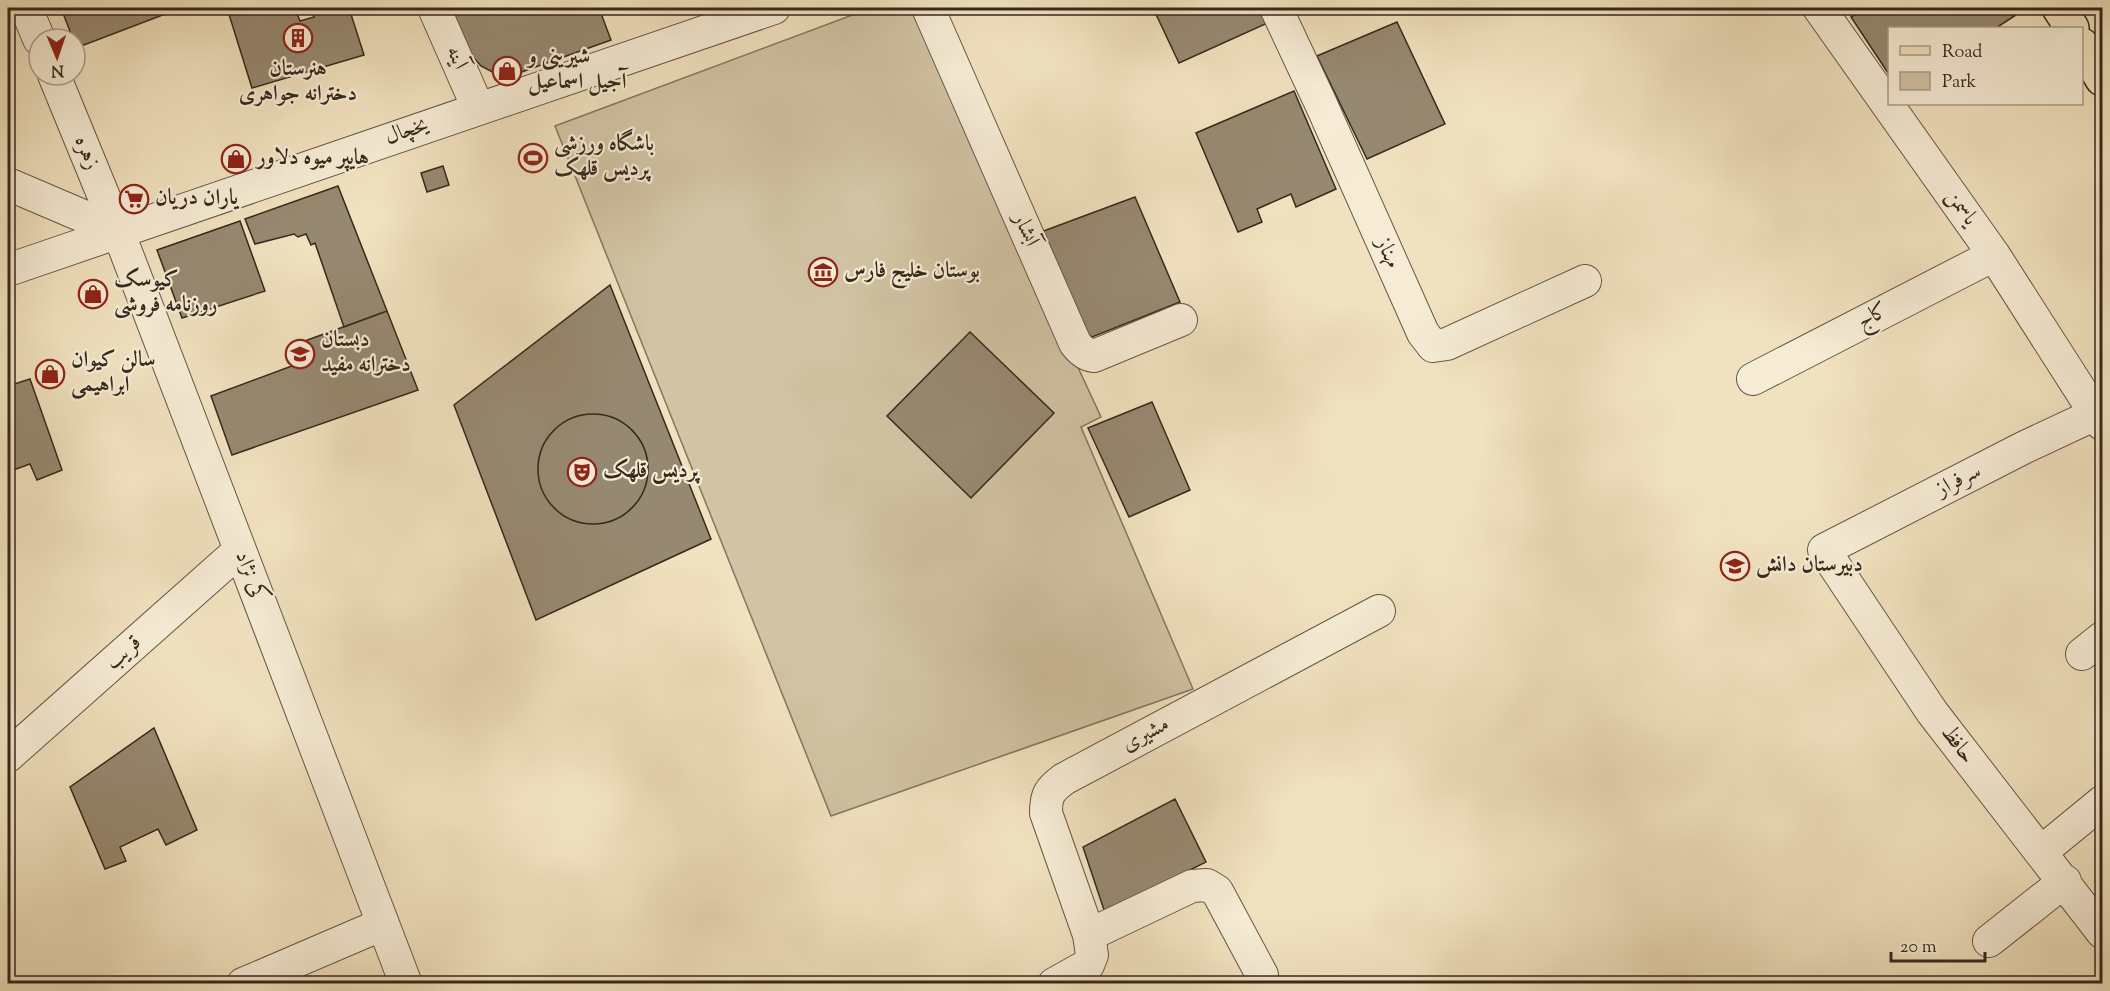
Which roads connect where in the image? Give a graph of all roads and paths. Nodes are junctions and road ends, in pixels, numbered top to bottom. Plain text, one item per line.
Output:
1 (26, 8) edge
2 (434, 8) edge
3 (774, 8) edge
4 (928, 8) edge
5 (1276, 8) edge
6 (1819, 8) edge
7 (2059, 8) edge
8 (34, 27) edge
9 (2071, 27) edge
10 (2083, 47) edge
11 (2103, 79) edge
12 (59, 87) edge
13 (478, 108) junction
14 (8, 184) edge
15 (118, 231) junction
16 (1994, 255) junction
17 (8, 270) edge
18 (1585, 281) dead end
19 (1181, 320) dead end
20 (1753, 379) dead end
21 (2100, 416) edge
22 (240, 550) junction
23 (1824, 550) joint
24 (1379, 610) dead end
25 (8, 756) edge
26 (2103, 802) edge
27 (2041, 852) junction
28 (2065, 881) junction
29 (383, 924) junction
30 (2103, 932) edge
31 (1089, 935) junction
32 (1989, 941) dead end
33 (1262, 975) dead end
34 (243, 984) edge
35 (406, 984) edge
36 (1054, 984) edge

1 - 8 street
2 - 13 street, آینه
3 - 13 street, یخچال
4 - 19 street, آبشار
5 - 18 street, مهناز
6 - 16 street, یاسمن
7 - 9 main road
10 - 11 main road
12 - 15 street, زهره
13 - 15 street, یخچال
14 - 15 street
15 - 17 street, یخچال
15 - 22 street, کی نژاد
16 - 20 street, کاج
16 - 21 street, یاسمن
21 - 23 street, سرفراز
22 - 25 street, قریب
22 - 29 street, کی نژاد
23 - 27 street, حافظ
24 - 31 street, مشیری
26 - 27 street
27 - 28 street, حافظ
28 - 30 street, حافظ
28 - 32 street
29 - 34 street
29 - 35 street, کی نژاد
31 - 33 street
31 - 36 street, مشیری

